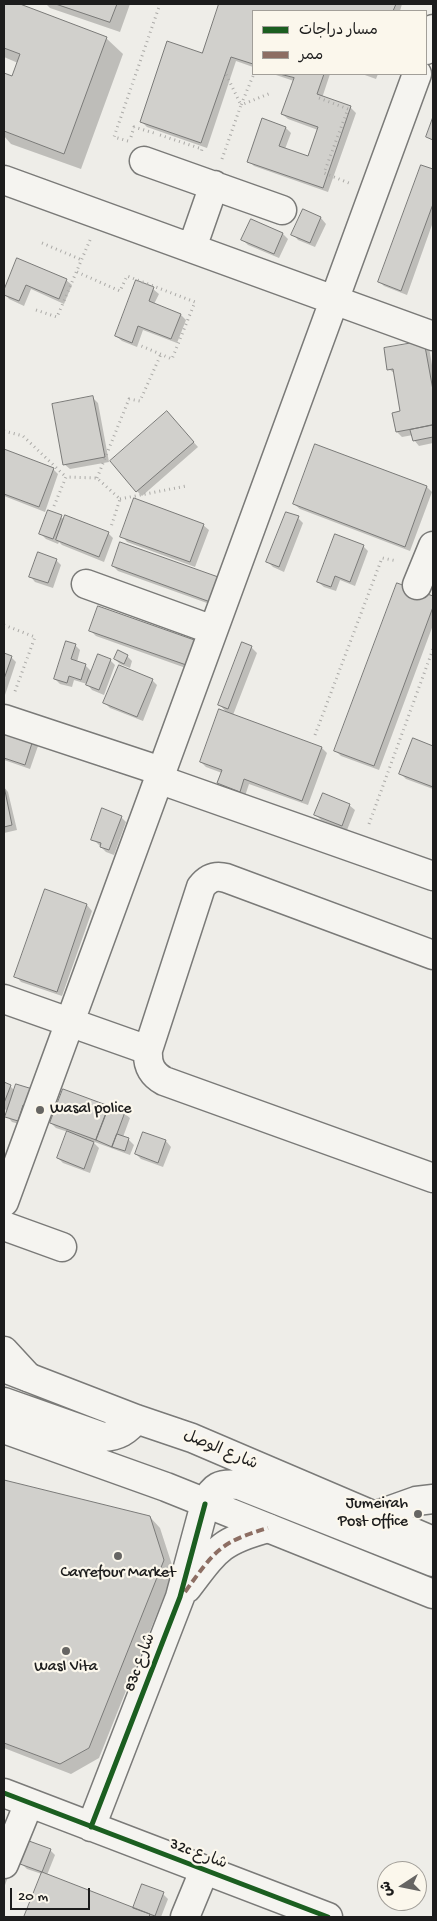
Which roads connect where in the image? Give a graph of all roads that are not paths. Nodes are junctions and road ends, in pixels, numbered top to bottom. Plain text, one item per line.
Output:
1 (433, 29) edge
2 (427, 47) edge
3 (417, 75) edge
4 (144, 160) dead end
5 (4, 180) edge
6 (202, 182) junction
7 (282, 210) dead end
8 (192, 248) junction
9 (335, 300) junction
10 (433, 336) edge
11 (86, 584) dead end
12 (213, 630) junction
13 (4, 719) edge
14 (160, 775) junction
15 (433, 876) edge
16 (433, 955) edge
17 (4, 999) edge
18 (69, 1023) junction
19 (148, 1050) junction
20 (433, 1178) edge
21 (4, 1202) edge
22 (4, 1226) edge
23 (62, 1247) dead end
24 (4, 1351) edge
25 (16, 1372) edge
26 (4, 1402) edge
27 (136, 1419) junction
28 (4, 1429) edge
29 (433, 1500) edge
30 (206, 1504) junction
31 (374, 1516) junction
32 (268, 1528) junction
33 (433, 1541) edge
34 (433, 1562) edge
35 (433, 1594) edge
36 (180, 1598) junction
37 (4, 1793) edge
38 (28, 1803) junction
39 (91, 1827) junction
40 (4, 1864) edge
41 (204, 1871) junction
42 (186, 1917) edge
43 (328, 1917) edge

1 - 2 main road
3 - 9 main road
4 - 6 main road
5 - 8 main road
6 - 7 main road
6 - 8 main road
8 - 9 main road
9 - 10 main road
9 - 12 main road
11 - 12 main road
12 - 14 main road
13 - 14 main road
14 - 15 main road
14 - 18 main road
16 - 19 main road
17 - 18 main road
18 - 19 main road
18 - 21 main road
19 - 20 main road
22 - 23 main road
24 - 25 main road
25 - 27 main road, شارع الوصل
26 - 27 main road
27 - 31 main road, شارع الوصل
28 - 30 main road
29 - 31 main road
30 - 32 main road
30 - 34 main road
30 - 36 main road, 83c شارع
31 - 33 main road, شارع الوصل
32 - 35 main road
32 - 36 main road, 83c شارع
36 - 39 main road, 83c شارع
37 - 38 main road, 32c شارع
38 - 39 main road, 32c شارع
38 - 40 main road
39 - 41 main road, 32c شارع
41 - 42 main road
41 - 43 main road, 32c شارع

